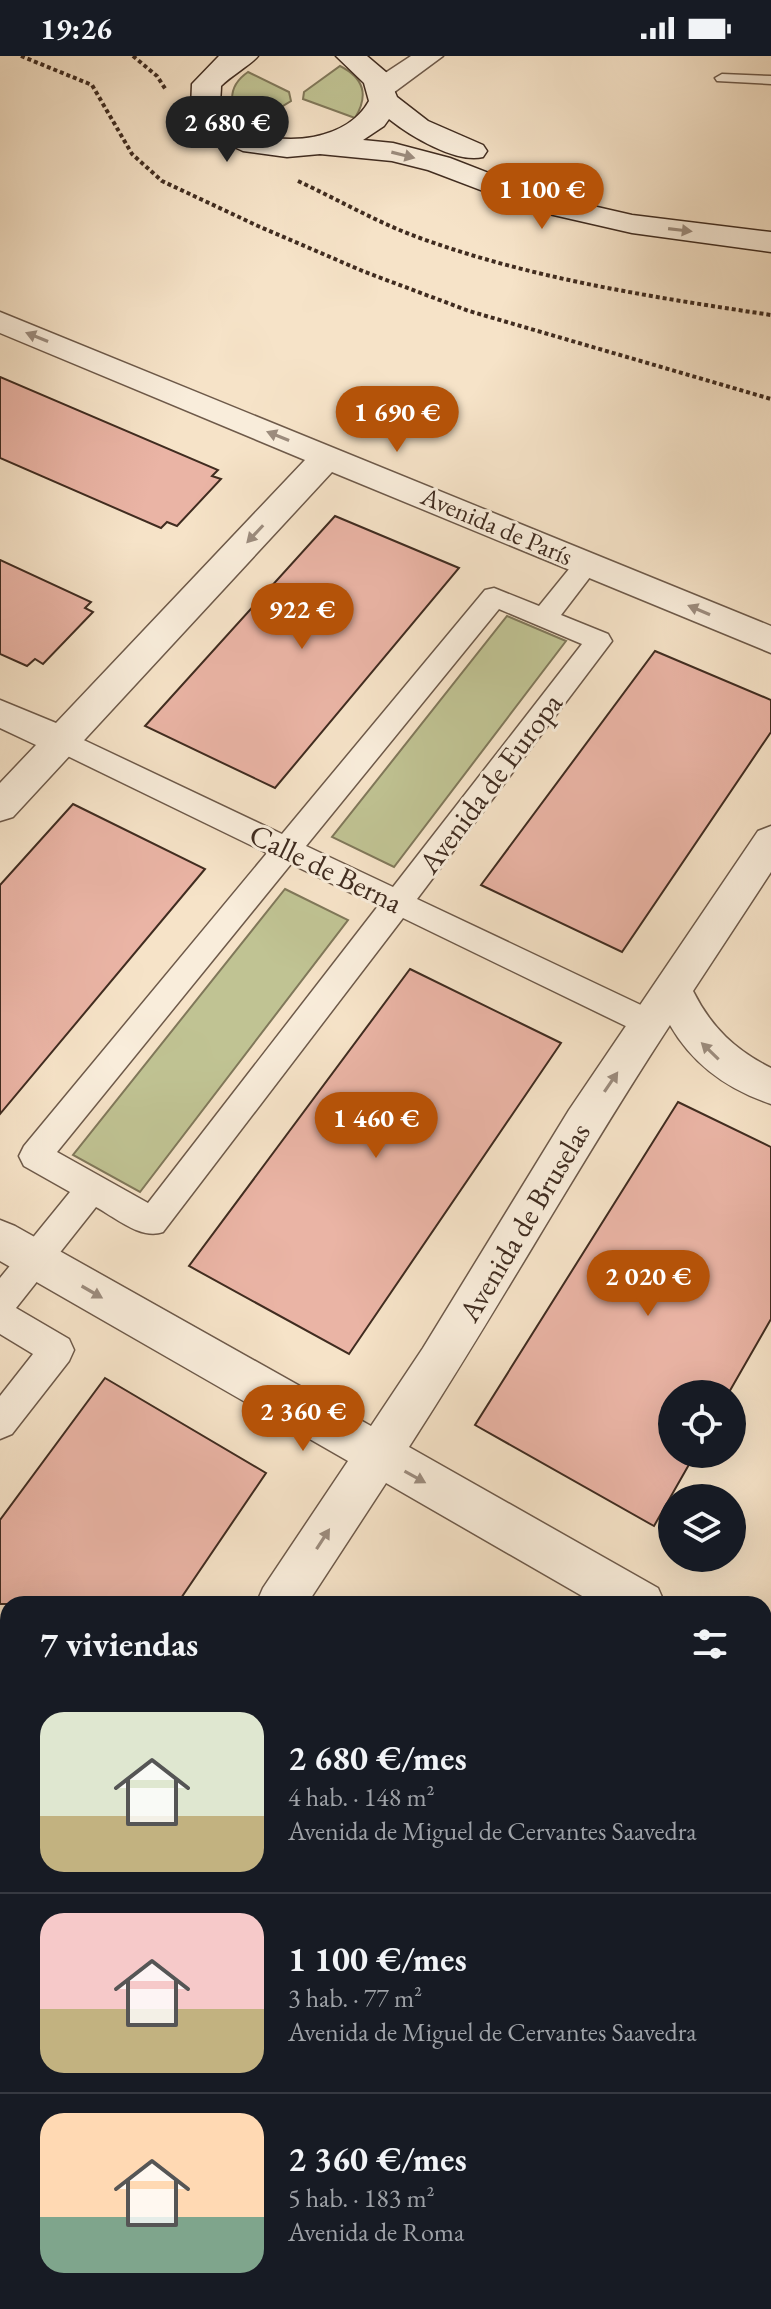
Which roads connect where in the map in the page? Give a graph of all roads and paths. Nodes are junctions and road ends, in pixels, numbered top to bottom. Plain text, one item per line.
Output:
1 (21, 56) edge
2 (133, 56) edge
3 (244, 56) edge
4 (351, 56) edge
5 (359, 56) edge
6 (429, 56) edge
7 (722, 79) dead end
8 (771, 80) edge
9 (383, 94) junction
10 (169, 102) dead end
11 (325, 146) junction
12 (290, 178) dead end
13 (771, 218) edge
14 (771, 242) edge
15 (771, 315) edge
16 (0, 322) edge
17 (771, 399) edge
18 (328, 456) junction
19 (587, 564) junction
20 (544, 618) junction
21 (771, 640) edge
22 (0, 713) edge
23 (61, 741) junction
24 (0, 807) edge
25 (771, 841) edge
26 (287, 849) junction
27 (398, 903) junction
28 (662, 1008) junction
29 (771, 1087) edge
30 (92, 1188) junction
31 (17, 1249) edge
32 (0, 1303) edge
33 (0, 1316) edge
34 (0, 1423) edge
35 (378, 1456) junction
36 (285, 1596) edge
37 (627, 1596) edge

1 - 17 path
2 - 10 path
3 - 11 main road
4 - 5 street
4 - 9 main road
6 - 9 street
7 - 8 lane
9 - 11 main road
9 - 13 main road
11 -> 14 main road
12 - 15 path
18 -> 16 street, Avenida de París
18 - 19 street, Avenida de París
18 -> 23 street
19 - 20 street
21 -> 19 street, Avenida de París
20 - 26 street, Avenida de Europa
20 - 27 street, Avenida de Europa
22 - 23 street, Calle de Berna
23 - 24 street
23 - 26 street, Calle de Berna
25 - 28 street, Avenida de Bruselas
26 - 27 street, Calle de Berna
26 - 30 street, Avenida de Europa
27 - 28 street, Calle de Berna
27 - 30 street, Avenida de Europa
29 -> 28 street
35 -> 28 street, Avenida de Bruselas
30 - 31 street
31 - 32 street
31 -> 35 street
33 - 34 street
36 -> 35 street, Avenida de Bruselas
35 -> 37 street

